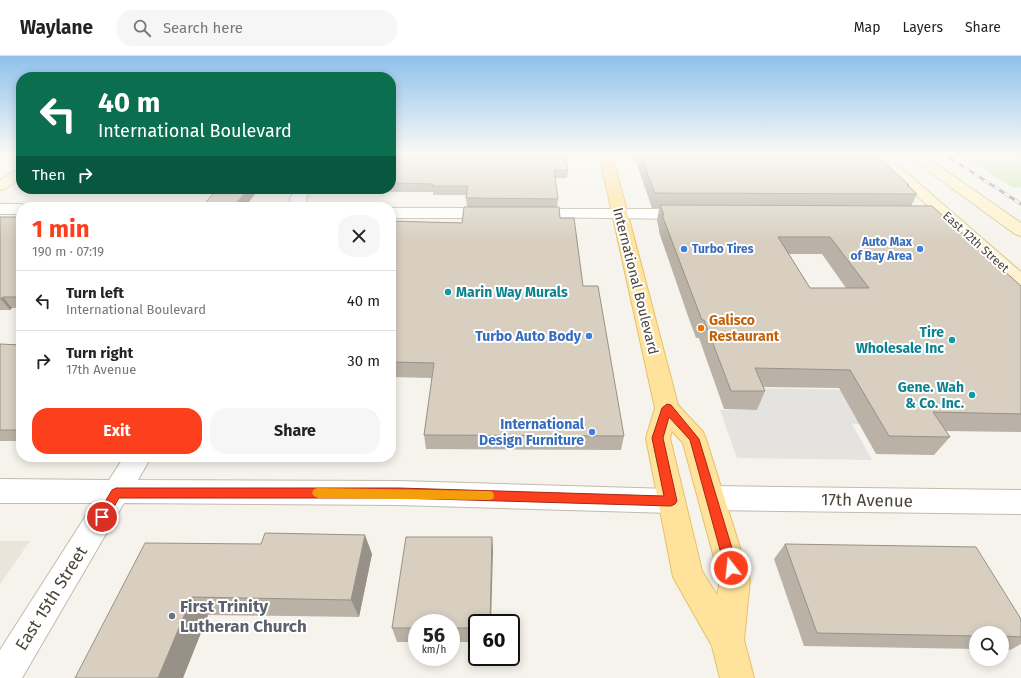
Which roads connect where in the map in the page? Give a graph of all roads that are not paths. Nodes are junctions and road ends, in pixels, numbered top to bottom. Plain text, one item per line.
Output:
1 (612, 183) edge
2 (910, 183) edge
3 (954, 183) edge
4 (0, 209) edge
5 (16, 209) edge
6 (396, 213) edge
7 (620, 214) junction
8 (702, 214) edge
9 (924, 216) edge
10 (947, 216) junction
11 (1021, 231) edge
12 (1021, 282) edge
13 (667, 408) junction
14 (135, 462) edge
15 (0, 491) edge
16 (116, 493) junction
17 (712, 498) junction
18 (671, 501) junction
19 (1021, 502) edge
20 (727, 640) junction
21 (2, 678) edge
22 (736, 678) edge

1 - 7 main road, International Boulevard
2 - 10 main road, East 12th Street
3 - 11 main road
4 - 5 street
6 - 7 street
7 - 8 street
7 - 13 main road, International Boulevard
9 - 10 street
10 - 12 main road, East 12th Street
13 - 17 main road, International Boulevard
13 - 18 main road, International Boulevard
14 - 16 street, East 15th Street
15 - 16 street
16 - 18 street
16 - 21 street, East 15th Street
17 - 19 street, 17th Avenue
17 - 20 main road, International Boulevard
18 - 20 main road, International Boulevard
20 - 22 main road, International Boulevard

